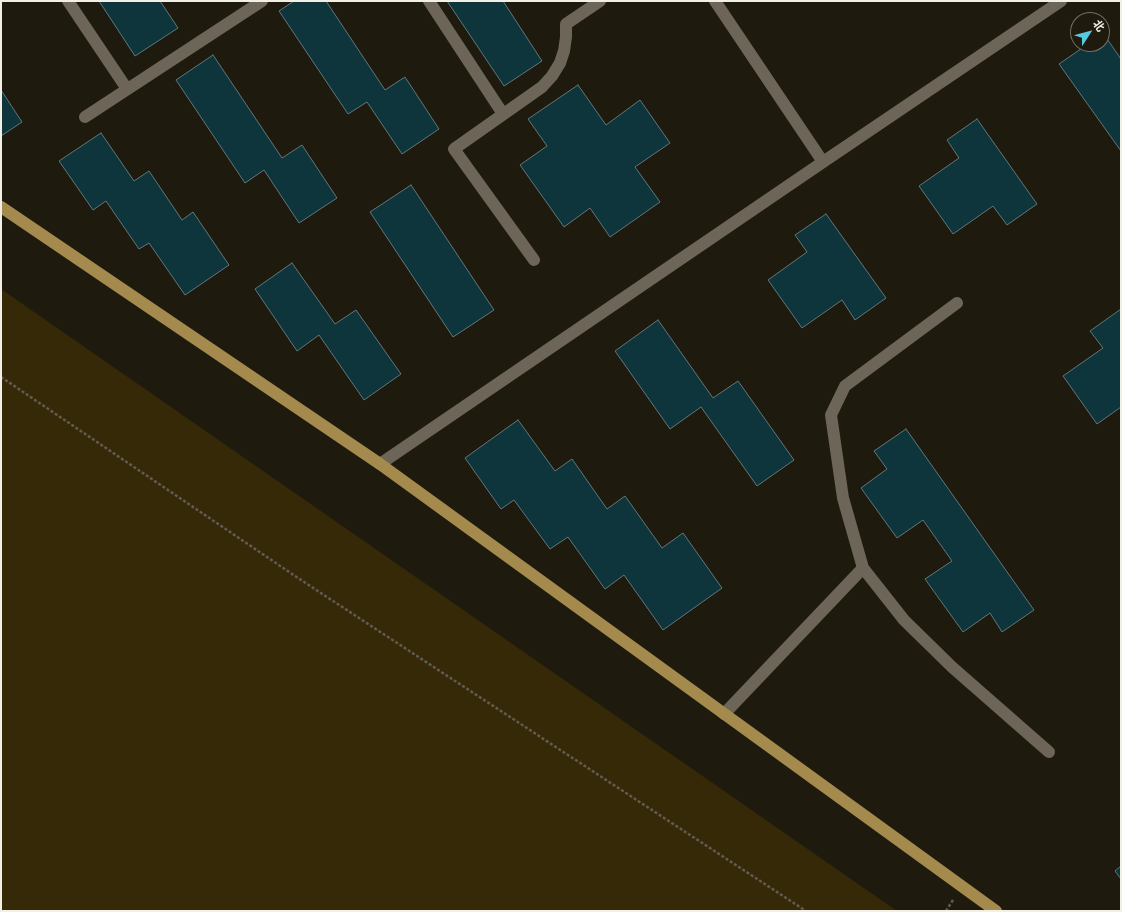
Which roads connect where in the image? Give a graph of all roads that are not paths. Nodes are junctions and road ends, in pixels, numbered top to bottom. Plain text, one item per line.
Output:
1 (68, 1) edge
2 (262, 1) edge
3 (429, 1) edge
4 (600, 1) edge
5 (715, 1) edge
6 (1061, 1) edge
7 (127, 89) junction
8 (503, 114) junction
9 (85, 117) dead end
10 (823, 162) junction
11 (1, 207) edge
12 (534, 260) dead end
13 (957, 303) dead end
14 (380, 464) junction
15 (863, 568) junction
16 (724, 714) junction
17 (1049, 752) dead end
18 (996, 911) edge

1 - 7 street
2 - 7 street
3 - 8 street
4 - 8 street
5 - 10 street
6 - 10 street
7 - 9 street
8 - 12 street
10 - 14 street
11 - 14 main road
13 - 15 street
14 - 16 main road
15 - 16 street
15 - 17 street
16 - 18 main road

